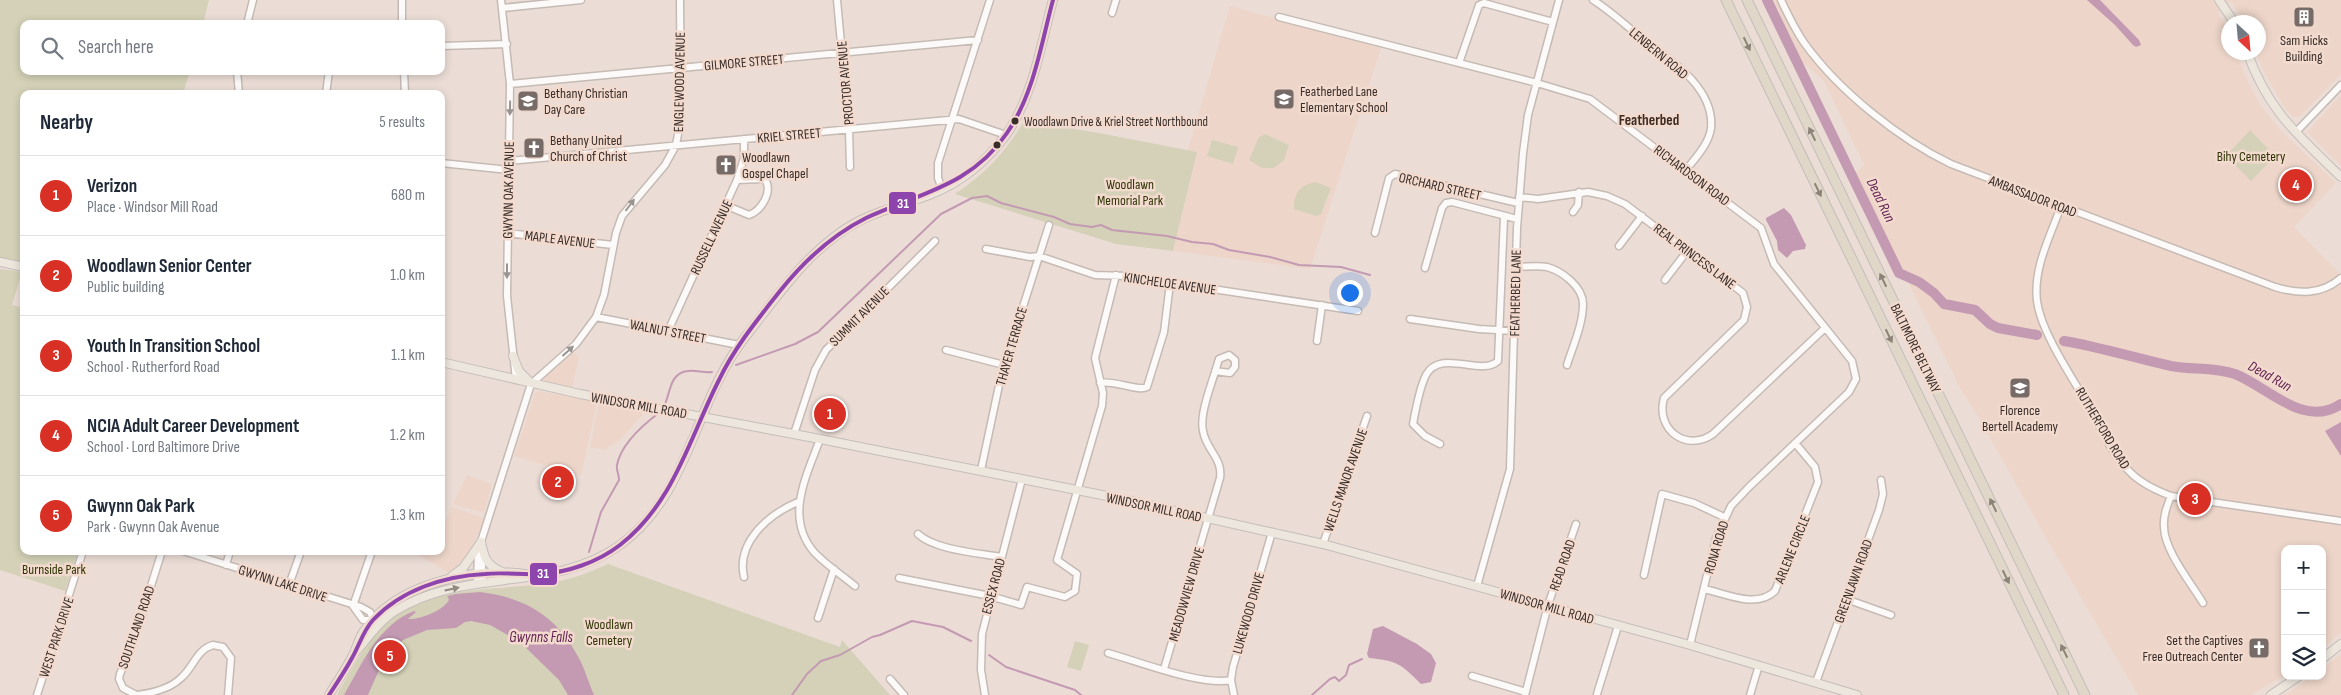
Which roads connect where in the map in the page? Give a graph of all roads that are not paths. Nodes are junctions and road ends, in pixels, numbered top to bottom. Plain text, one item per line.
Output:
1 (253, 0) edge
2 (402, 0) edge
3 (501, 0) edge
4 (581, 0) edge
5 (680, 0) edge
6 (837, 0) edge
7 (990, 0) edge
8 (1054, 0) edge
9 (1116, 0) edge
10 (1559, 0) edge
11 (1593, 0) edge
12 (1726, 0) edge
13 (1747, 0) edge
14 (1781, 0) edge
15 (2219, 0) edge
16 (502, 8) junction
17 (1112, 13) dead end
18 (2229, 15) edge
19 (1279, 17) dead end
20 (248, 20) edge
21 (402, 20) edge
22 (1553, 22) junction
23 (978, 40) junction
24 (506, 44) junction
25 (445, 46) edge
26 (842, 53) junction
27 (2250, 60) edge
28 (1459, 63) junction
29 (680, 68) junction
30 (237, 75) edge
31 (328, 75) edge
32 (404, 75) edge
33 (1537, 83) junction
34 (510, 84) junction
35 (2341, 85) edge
36 (238, 90) edge
37 (327, 90) edge
38 (405, 90) edge
39 (952, 119) junction
40 (849, 130) junction
41 (2296, 132) junction
42 (1006, 135) junction
43 (744, 139) junction
44 (676, 145) junction
45 (509, 161) junction
46 (445, 163) edge
47 (850, 167) dead end
48 (509, 170) junction
49 (1686, 170) junction
50 (2341, 177) edge
51 (737, 180) junction
52 (942, 189) junction
53 (1579, 192) junction
54 (1519, 200) junction
55 (725, 205) junction
56 (2061, 206) junction
57 (1573, 212) dead end
58 (1642, 216) junction
59 (1504, 217) junction
60 (1517, 219) junction
61 (1049, 225) dead end
62 (507, 233) junction
63 (1375, 233) dead end
64 (935, 241) dead end
65 (613, 246) junction
66 (1619, 246) dead end
67 (986, 249) dead end
68 (1688, 250) junction
69 (1039, 256) junction
70 (0, 262) edge
71 (20, 266) edge
72 (1516, 267) junction
73 (1425, 268) dead end
74 (1116, 275) junction
75 (2341, 278) edge
76 (1665, 280) dead end
77 (1170, 282) junction
78 (1322, 305) junction
79 (1358, 311) dead end
80 (596, 317) junction
81 (1410, 319) dead end
82 (1825, 328) junction
83 (1498, 330) junction
84 (668, 331) junction
85 (1514, 331) junction
86 (1317, 341) dead end
87 (739, 345) junction
88 (946, 350) dead end
89 (514, 356) junction
90 (445, 363) edge
91 (1004, 365) junction
92 (1567, 365) dead end
93 (1215, 372) dead end
94 (516, 380) junction
95 (1100, 383) junction
96 (532, 384) junction
97 (703, 416) junction
98 (1367, 416) dead end
99 (1816, 424) joint
100 (794, 434) junction
101 (820, 439) junction
102 (1795, 443) junction
103 (1440, 444) dead end
104 (982, 470) junction
105 (1022, 479) junction
106 (1881, 480) dead end
107 (1077, 490) junction
108 (2171, 496) junction
109 (798, 502) junction
110 (1724, 517) junction
111 (1208, 518) junction
112 (2341, 521) edge
113 (1576, 524) dead end
114 (1272, 532) junction
115 (918, 534) dead end
116 (481, 542) junction
117 (1324, 544) junction
118 (82, 555) edge
119 (161, 555) edge
120 (195, 555) edge
121 (229, 555) edge
122 (299, 555) edge
123 (371, 555) edge
124 (1001, 558) junction
125 (226, 565) junction
126 (834, 569) junction
127 (504, 573) junction
128 (480, 574) junction
129 (532, 575) junction
130 (1644, 575) dead end
131 (744, 577) dead end
132 (449, 578) junction
133 (899, 578) dead end
134 (480, 583) junction
135 (289, 585) junction
136 (856, 586) dead end
137 (1477, 586) junction
138 (1704, 589) junction
139 (990, 596) junction
140 (1846, 599) junction
141 (2203, 603) dead end
142 (1548, 605) junction
143 (353, 606) junction
144 (1891, 615) dead end
145 (818, 618) dead end
146 (375, 623) junction
147 (1618, 626) junction
148 (2341, 644) edge
149 (1690, 645) junction
150 (1108, 653) dead end
151 (2326, 656) edge
152 (1759, 665) junction
153 (1164, 669) junction
154 (1472, 676) dead end
155 (890, 679) dead end
156 (1231, 680) junction
157 (2293, 680) edge
158 (1816, 682) junction
159 (1526, 694) edge
160 (1596, 694) edge
161 (37, 695) edge
162 (136, 695) edge
163 (228, 695) edge
164 (329, 695) edge
165 (904, 695) edge
166 (985, 695) edge
167 (1234, 695) edge
168 (1750, 695) edge
169 (1856, 695) edge
170 (2064, 695) edge
171 (2085, 695) edge
172 (2270, 695) edge

1 - 20 street
2 - 21 street
3 - 16 street, GWYNN OAK AVENUE
4 - 16 street
5 - 29 street, ENGLEWOOD AVENUE
6 - 26 street, PROCTOR AVENUE
7 - 23 street
8 - 42 main road
9 - 17 street
10 - 22 street, FEATHERBED LANE
11 - 49 street, LENBERN ROAD
12 -> 170 highway, BALTIMORE BELTWAY
171 -> 13 highway, BALTIMORE BELTWAY
14 - 56 street, AMBASSADOR ROAD
15 - 18 main road
16 - 24 street, GWYNN OAK AVENUE
19 - 28 street, RICHARDSON ROAD
22 - 28 street
22 - 33 street, FEATHERBED LANE
23 - 26 street, GILMORE STREET
23 - 39 street
24 - 25 street
24 - 34 street, GWYNN OAK AVENUE
26 - 29 street, GILMORE STREET
26 - 40 street, PROCTOR AVENUE
27 - 41 main road
28 - 33 street, RICHARDSON ROAD
29 - 34 street, GILMORE STREET
29 - 44 street, ENGLEWOOD AVENUE
30 - 36 street
31 - 37 street
32 - 38 street
33 - 49 street, RICHARDSON ROAD
33 - 54 street, FEATHERBED LANE
34 -> 45 street, GWYNN OAK AVENUE
35 - 41 street
39 - 40 street, KRIEL STREET
39 - 42 street, KRIEL STREET
39 - 52 street
40 - 43 street, KRIEL STREET
40 - 47 street, PROCTOR AVENUE
41 - 50 main road
42 - 52 main road
43 - 44 street, KRIEL STREET
43 - 51 street, RUSSELL AVENUE
44 - 45 street, KRIEL STREET
65 -> 44 street, ENGLEWOOD AVENUE
45 - 48 street, GWYNN OAK AVENUE
46 - 48 street
48 - 62 street, GWYNN OAK AVENUE
49 - 82 street, RICHARDSON ROAD
51 - 55 street, RUSSELL AVENUE
51 - 55 street
52 - 87 main road
53 - 54 street, REAL PRINCESS LANE
53 - 57 street
53 - 58 street, REAL PRINCESS LANE
54 - 60 street, FEATHERBED LANE
54 - 63 street, ORCHARD STREET
55 - 84 street, RUSSELL AVENUE
56 - 75 street, AMBASSADOR ROAD
56 - 108 street, RUTHERFORD ROAD
58 - 66 street
58 - 68 street, REAL PRINCESS LANE
59 - 60 street
59 - 73 street
59 - 83 street
60 - 72 street, FEATHERBED LANE
61 - 69 street, THAYER TERRACE
62 - 65 street, MAPLE AVENUE
62 -> 89 street, GWYNN OAK AVENUE
64 - 100 street, SUMMIT AVENUE
65 - 80 street, ENGLEWOOD AVENUE
67 - 69 street, KINCHELOE AVENUE
68 - 76 street
68 - 82 street, REAL PRINCESS LANE
69 - 74 street, KINCHELOE AVENUE
69 - 91 street, THAYER TERRACE
70 - 71 main road
72 - 85 street, FEATHERBED LANE
72 - 92 street
74 - 77 street, KINCHELOE AVENUE
74 - 95 street
77 - 78 street, KINCHELOE AVENUE
77 - 95 street
78 - 79 street, KINCHELOE AVENUE
78 - 86 street
80 - 84 street, WALNUT STREET
96 -> 80 street, ENGLEWOOD AVENUE
81 - 83 street
82 - 99 street, RICHARDSON ROAD
83 - 85 street
83 - 103 street
84 - 87 street, WALNUT STREET
85 - 137 street, FEATHERBED LANE
87 - 97 main road
88 - 91 street
89 - 94 street, GWYNN OAK AVENUE
89 - 96 main road
90 - 94 main road, WINDSOR MILL ROAD
91 - 104 street, THAYER TERRACE
93 - 111 street, MEADOWVIEW DRIVE
94 - 96 main road, WINDSOR MILL ROAD
95 - 107 street
96 - 97 main road, WINDSOR MILL ROAD
96 - 116 street
97 - 100 main road, WINDSOR MILL ROAD
97 - 129 main road
98 - 117 street, WELLS MANOR AVENUE
99 - 102 street, RONA ROAD
100 - 101 main road, WINDSOR MILL ROAD
101 - 104 main road, WINDSOR MILL ROAD
101 - 109 street
102 - 110 street, RONA ROAD
102 - 138 street, ARLENE CIRCLE
104 - 105 main road, WINDSOR MILL ROAD
105 - 107 main road, WINDSOR MILL ROAD
105 - 124 street, ESSEX ROAD
106 - 140 street, GREENLAWN ROAD
107 - 111 main road, WINDSOR MILL ROAD
107 - 139 street
108 - 112 street, RUTHERFORD ROAD
108 - 141 street
109 - 126 street
109 - 131 street
110 - 130 street
110 - 138 street, RONA ROAD
111 - 114 main road, WINDSOR MILL ROAD
111 - 153 street, MEADOWVIEW DRIVE
113 - 142 street, READ ROAD
114 - 117 main road, WINDSOR MILL ROAD
114 - 156 street, LUKEWOOD DRIVE
115 - 124 street
116 - 127 main road
116 - 128 street
116 - 132 main road
117 - 137 main road, WINDSOR MILL ROAD
118 - 161 street, WEST PARK DRIVE
119 - 162 street, SOUTHLAND ROAD
120 - 125 street, GWYNN LAKE DRIVE
121 - 125 street
122 - 135 street
123 - 143 street
124 - 139 street, ESSEX ROAD
125 - 135 street, GWYNN LAKE DRIVE
126 - 136 street
126 - 145 street
127 - 128 main road
127 - 129 main road
128 - 132 main road
128 - 134 street
129 - 134 main road
132 - 146 main road
133 - 139 street
146 -> 134 main road
135 - 143 street, GWYNN LAKE DRIVE
137 - 142 main road, WINDSOR MILL ROAD
138 - 149 street, RONA ROAD
139 - 166 street, ESSEX ROAD
140 - 144 street
140 - 158 street, GREENLAWN ROAD
142 - 147 main road, WINDSOR MILL ROAD
142 - 159 street, READ ROAD
143 - 146 street, GWYNN LAKE DRIVE
146 - 164 main road
147 - 149 main road, WINDSOR MILL ROAD
147 - 160 street
148 - 151 main road
149 - 152 main road, WINDSOR MILL ROAD
150 - 153 street
152 - 158 main road, WINDSOR MILL ROAD
152 - 168 street
153 - 156 street
154 - 159 street
155 - 165 street
156 - 167 street, LUKEWOOD DRIVE
157 - 172 main road
158 - 169 main road, WINDSOR MILL ROAD
162 - 163 street, SOUTHLAND ROAD

